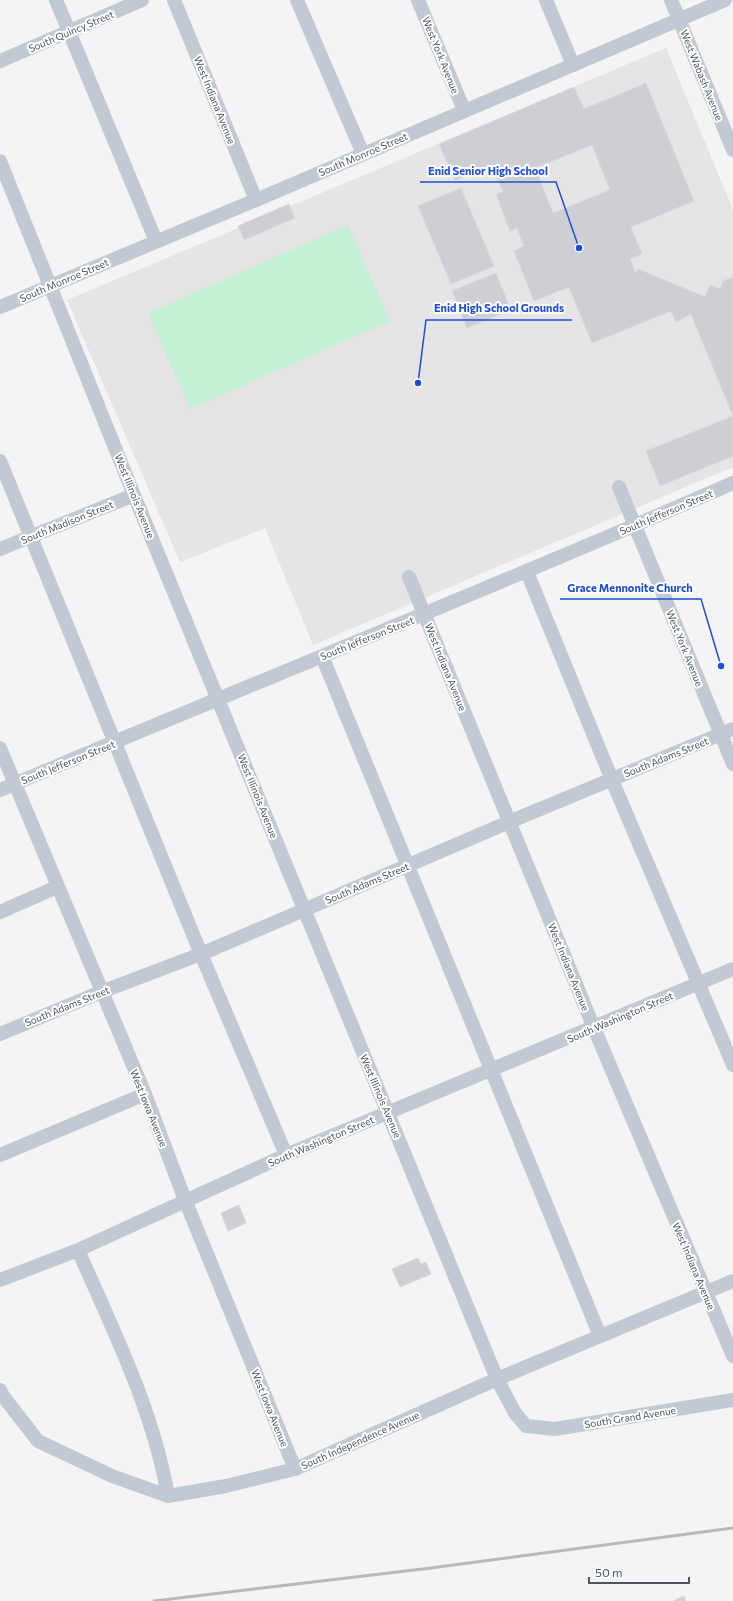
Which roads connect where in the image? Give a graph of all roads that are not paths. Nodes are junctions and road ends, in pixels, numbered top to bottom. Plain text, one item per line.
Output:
1 (56, 0) edge
2 (142, 0) edge
3 (174, 0) edge
4 (297, 0) edge
5 (418, 0) edge
6 (546, 0) edge
7 (671, 0) edge
8 (725, 0) edge
9 (679, 18) junction
10 (69, 32) junction
11 (0, 61) edge
12 (573, 65) junction
13 (464, 110) junction
14 (733, 150) edge
15 (363, 154) junction
16 (0, 161) edge
17 (256, 200) junction
18 (156, 241) junction
19 (51, 287) junction
20 (0, 307) edge
21 (0, 461) edge
22 (733, 483) edge
23 (619, 487) dead end
24 (134, 495) junction
25 (635, 526) junction
26 (31, 537) junction
27 (0, 549) edge
28 (527, 572) junction
29 (409, 577) dead end
30 (425, 615) junction
31 (322, 656) junction
32 (219, 700) junction
33 (727, 732) edge
34 (116, 742) junction
35 (0, 748) edge
36 (733, 764) edge
37 (612, 780) junction
38 (15, 784) junction
39 (0, 790) edge
40 (509, 822) junction
41 (408, 866) junction
42 (57, 887) junction
43 (304, 911) junction
44 (0, 912) edge
45 (201, 954) junction
46 (733, 969) edge
47 (699, 984) junction
48 (101, 992) junction
49 (594, 1028) junction
50 (0, 1034) edge
51 (733, 1064) edge
52 (491, 1070) junction
53 (145, 1094) junction
54 (388, 1112) junction
55 (0, 1155) edge
56 (286, 1155) junction
57 (185, 1200) junction
58 (78, 1250) junction
59 (0, 1280) edge
60 (733, 1281) edge
61 (705, 1293) junction
62 (600, 1336) junction
63 (733, 1356) edge
64 (497, 1379) junction
65 (0, 1390) edge
66 (733, 1400) edge
67 (526, 1426) joint
68 (295, 1469) junction
69 (168, 1496) junction

1 - 10 street
2 - 10 street, South Quincy Street
3 - 17 street, West Indiana Avenue
4 - 15 street
5 - 13 street, West York Avenue
6 - 12 street
7 - 9 street, West Wabash Avenue
8 - 9 street, South Monroe Street
9 - 12 street, South Monroe Street
9 - 14 street, West Wabash Avenue
10 - 11 street, South Quincy Street
10 - 18 street
12 - 13 street, South Monroe Street
13 - 15 street, South Monroe Street
15 - 17 street, South Monroe Street
16 - 19 street, West Illinois Avenue
17 - 18 street, South Monroe Street
18 - 19 street, South Monroe Street
19 - 20 street, South Monroe Street
19 - 24 street, West Illinois Avenue
21 - 26 street
22 - 25 street, South Jefferson Street
23 - 25 street, West York Avenue
24 - 26 street, South Madison Street
24 - 32 street, West Illinois Avenue
25 - 28 street, South Jefferson Street
25 - 33 street, West York Avenue
26 - 27 street, South Madison Street
26 - 34 street
28 - 30 street, South Jefferson Street
28 - 37 street
29 - 30 street, West Indiana Avenue
30 - 31 street, South Jefferson Street
30 - 40 street, West Indiana Avenue
31 - 32 street, South Jefferson Street
31 - 41 street
32 - 34 street, South Jefferson Street
32 - 43 street, West Illinois Avenue
33 - 36 street, West York Avenue
33 - 37 street, South Adams Street
34 - 38 street, South Jefferson Street
34 - 45 street
35 - 38 street, West Iowa Avenue
37 - 40 street, South Adams Street
37 - 47 street
38 - 39 street, South Jefferson Street
38 - 42 street, West Iowa Avenue
40 - 41 street, South Adams Street
40 - 49 street, West Indiana Avenue
41 - 43 street, South Adams Street
41 - 52 street
42 - 44 street
42 - 48 street, West Iowa Avenue
43 - 45 street, South Adams Street
43 - 54 street, West Illinois Avenue
45 - 48 street, South Adams Street
45 - 56 street
46 - 47 street, South Washington Street
47 - 49 street, South Washington Street
47 - 51 street
48 - 50 street, South Adams Street
48 - 53 street, West Iowa Avenue
49 - 52 street, South Washington Street
49 - 61 street, West Indiana Avenue
52 - 54 street, South Washington Street
52 - 62 street
53 - 55 street
53 - 57 street, West Iowa Avenue
54 - 56 street, South Washington Street
54 - 64 street, West Illinois Avenue
56 - 57 street, South Washington Street
57 - 58 street, South Washington Street
57 - 68 street, West Iowa Avenue
58 - 59 street, South Washington Street
58 - 69 street
60 - 61 street, South Independence Avenue
61 - 62 street, South Independence Avenue
61 - 63 street, West Indiana Avenue
62 - 64 street, South Independence Avenue
64 - 67 street, West Illinois Avenue
64 - 68 street, South Independence Avenue
65 - 69 street, South Independence Avenue
66 - 67 street, South Grand Avenue
68 - 69 street, South Independence Avenue

